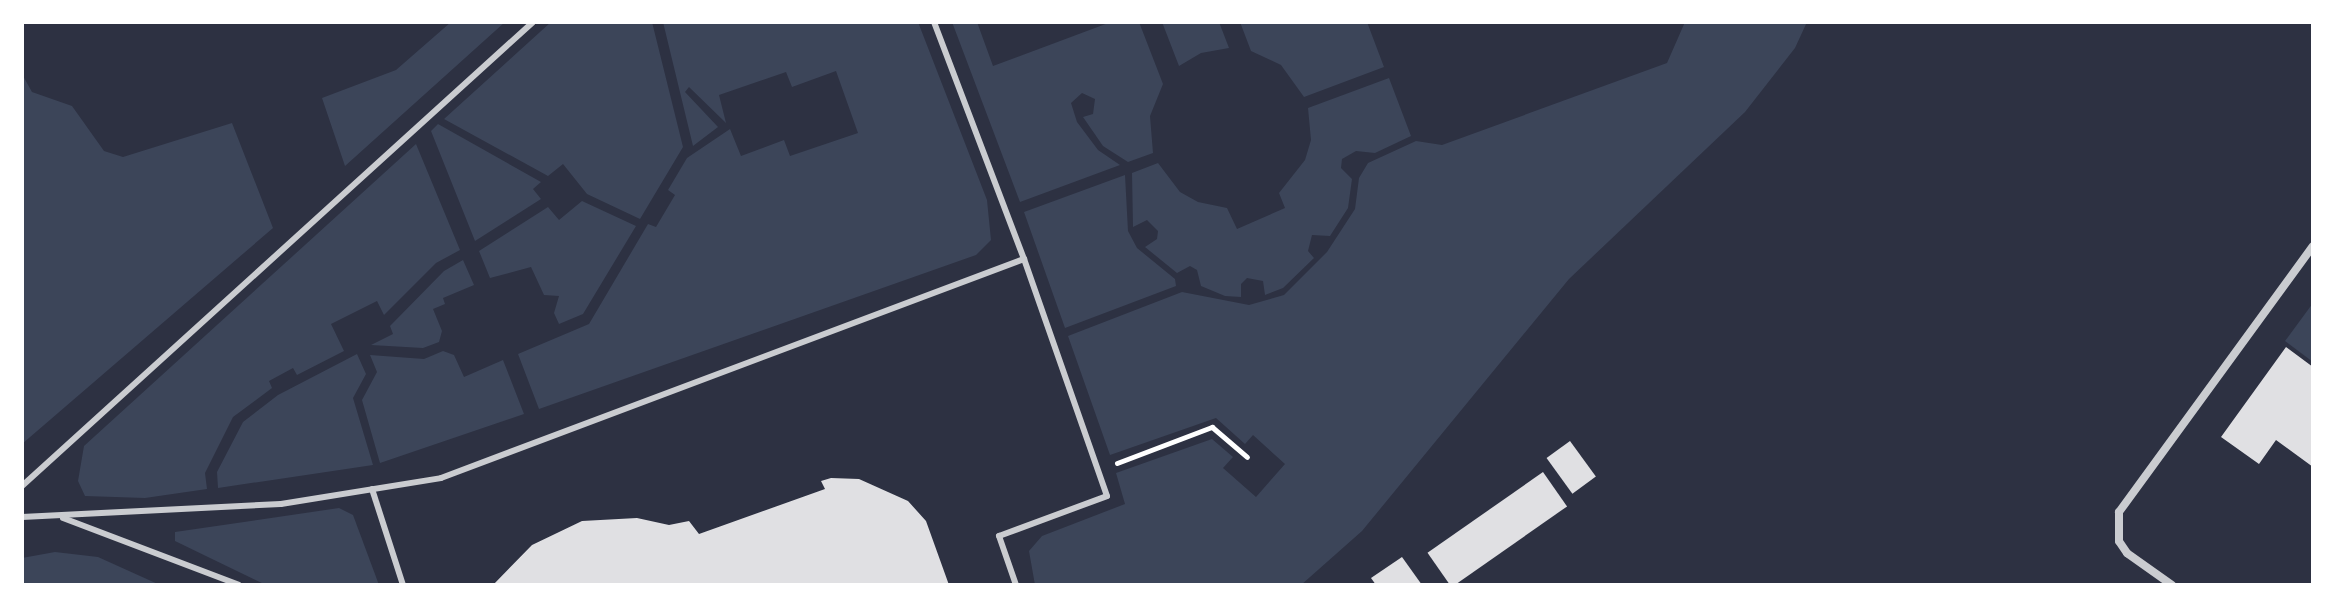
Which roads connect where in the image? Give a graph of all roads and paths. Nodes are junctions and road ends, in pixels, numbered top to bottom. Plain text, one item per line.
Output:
1 (533, 22) edge
2 (934, 22) edge
3 (2313, 246) edge
4 (1024, 259) junction
5 (1247, 457) dead end
6 (1097, 470) junction
7 (22, 486) edge
8 (372, 489) junction
9 (22, 517) edge
10 (60, 517) junction
11 (239, 585) edge
12 (403, 585) edge
13 (1016, 585) edge
14 (2172, 585) edge

1 - 7 lane
2 - 4 lane
3 - 14 street
4 - 6 lane
4 - 8 lane
5 - 6 path
6 - 13 lane
8 - 10 lane
8 - 12 lane
9 - 10 lane
10 - 11 lane

